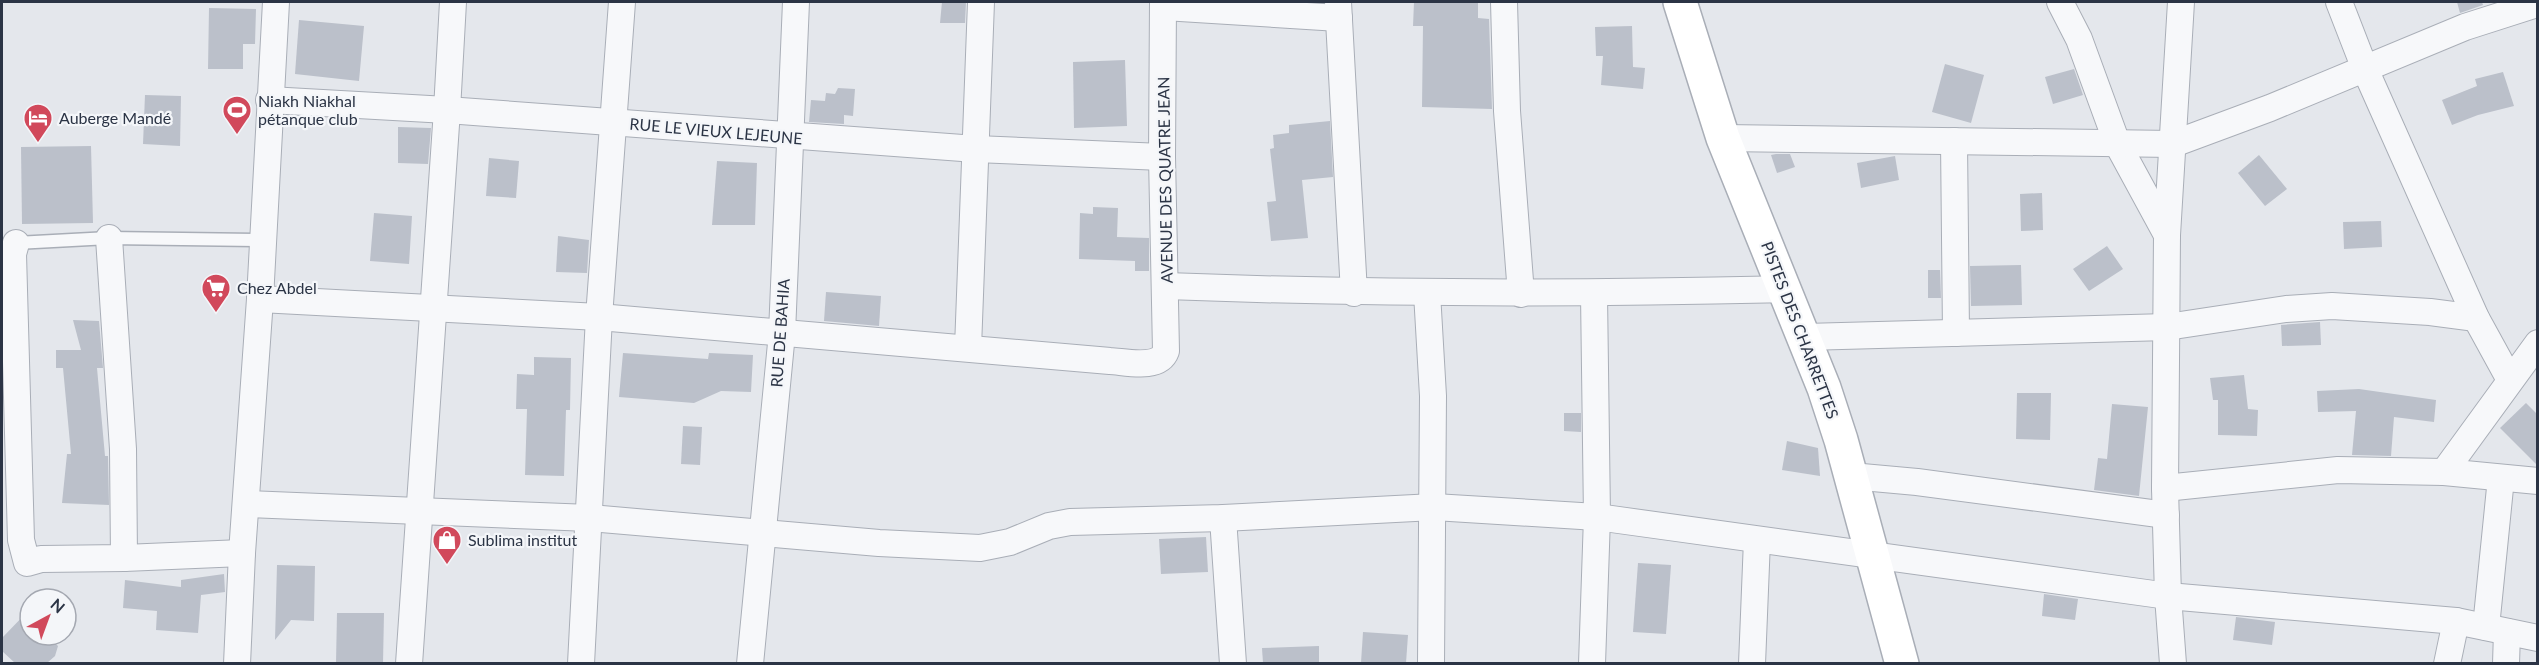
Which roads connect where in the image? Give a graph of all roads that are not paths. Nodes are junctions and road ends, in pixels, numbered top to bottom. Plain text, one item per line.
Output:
1 (276, 2) edge
2 (453, 2) edge
3 (622, 2) edge
4 (796, 2) edge
5 (981, 2) edge
6 (1504, 2) edge
7 (1680, 2) edge
8 (2060, 2) edge
9 (2181, 2) edge
10 (2339, 2) edge
11 (1163, 4) edge
12 (2537, 4) edge
13 (1338, 10) edge
14 (2365, 69) junction
15 (269, 100) junction
16 (447, 110) junction
17 (614, 122) junction
18 (791, 137) junction
19 (1723, 138) junction
20 (1954, 141) junction
21 (2117, 143) junction
22 (2173, 144) junction
23 (976, 149) junction
24 (1162, 157) junction
25 (2168, 235) junction
26 (109, 238) junction
27 (263, 240) junction
28 (16, 243) joint
29 (1166, 286) junction
30 (1786, 289) junction
31 (1354, 293) junction
32 (1427, 293) junction
33 (1521, 294) junction
34 (1594, 294) junction
35 (260, 299) junction
36 (434, 307) junction
37 (600, 317) junction
38 (2476, 318) junction
39 (2167, 327) junction
40 (782, 333) junction
41 (1956, 333) junction
42 (1804, 337) junction
43 (2538, 343) edge
44 (968, 348) junction
45 (2510, 380) junction
46 (2444, 472) junction
47 (1851, 476) junction
48 (2501, 478) junction
49 (2538, 481) edge
50 (2165, 488) junction
51 (246, 504) junction
52 (1434, 507) junction
53 (419, 509) junction
54 (2166, 515) junction
55 (1597, 517) junction
56 (590, 518) junction
57 (1222, 518) junction
58 (764, 532) junction
59 (1757, 540) junction
60 (242, 553) junction
61 (1874, 557) junction
62 (124, 558) junction
63 (2168, 596) junction
64 (2456, 621) junction
65 (2496, 629) junction
66 (2538, 638) edge
67 (237, 663) edge
68 (409, 663) edge
69 (581, 663) edge
70 (750, 663) edge
71 (1233, 663) edge
72 (1431, 663) edge
73 (1592, 663) edge
74 (1752, 663) edge
75 (1902, 663) edge
76 (2173, 663) edge
77 (2447, 663) edge
78 (2506, 663) edge

1 - 15 street
2 - 16 street
3 - 17 street
4 - 18 street, RUE DE BAHIA
5 - 23 street
6 - 33 street
7 - 19 main road, PISTES DES CHARRETTES
8 - 21 street
9 - 22 street
10 - 14 street
11 - 13 street
11 - 24 street, AVENUE DES QUATRE JEAN
12 - 14 street
13 - 31 street
14 - 22 street
14 - 38 street
15 - 16 street, RUE LE VIEUX LEJEUNE
15 - 27 street
16 - 17 street, RUE LE VIEUX LEJEUNE
16 - 36 street
17 - 18 street, RUE LE VIEUX LEJEUNE
17 - 37 street
18 - 23 street, RUE LE VIEUX LEJEUNE
18 - 40 street, RUE DE BAHIA
19 - 20 street
19 - 30 main road, PISTES DES CHARRETTES
20 - 21 street
20 - 41 street
21 - 22 street
21 - 25 street
22 - 25 street
23 - 24 street, RUE LE VIEUX LEJEUNE
23 - 44 street
24 - 29 street, AVENUE DES QUATRE JEAN
25 - 39 street
26 - 27 lane
26 - 28 lane
26 - 62 street
27 - 35 street
28 - 62 street
29 - 31 street
29 - 44 street, AVENUE DES QUATRE JEAN
30 - 34 street
30 - 42 main road, PISTES DES CHARRETTES
31 - 32 street
32 - 33 street
32 - 52 street
33 - 34 street
34 - 55 street
35 - 36 street
35 - 51 street
36 - 37 street
36 - 53 street
37 - 40 street
37 - 56 street
38 - 39 street
38 - 45 street
39 - 41 street
39 - 50 street
40 - 44 street
40 - 58 street, RUE DE BAHIA
41 - 42 street
42 - 47 main road, PISTES DES CHARRETTES
43 - 45 street
45 - 46 street
46 - 48 street
46 - 50 street
47 - 54 street
47 - 61 main road, PISTES DES CHARRETTES
48 - 49 street
48 - 65 street
50 - 54 street
51 - 53 street
51 - 60 street
52 - 55 street
52 - 57 street
52 - 72 street
53 - 56 street
53 - 68 street
54 - 63 street
55 - 59 street
55 - 73 street
56 - 58 street
56 - 69 street
57 - 58 street
57 - 71 street
58 - 70 street, RUE DE BAHIA
59 - 61 street
59 - 74 street
60 - 62 street
60 - 67 street
61 - 63 street
61 - 75 main road, PISTES DES CHARRETTES
63 - 64 street
63 - 76 street
64 - 65 street
64 - 77 street
65 - 66 street
65 - 78 street

